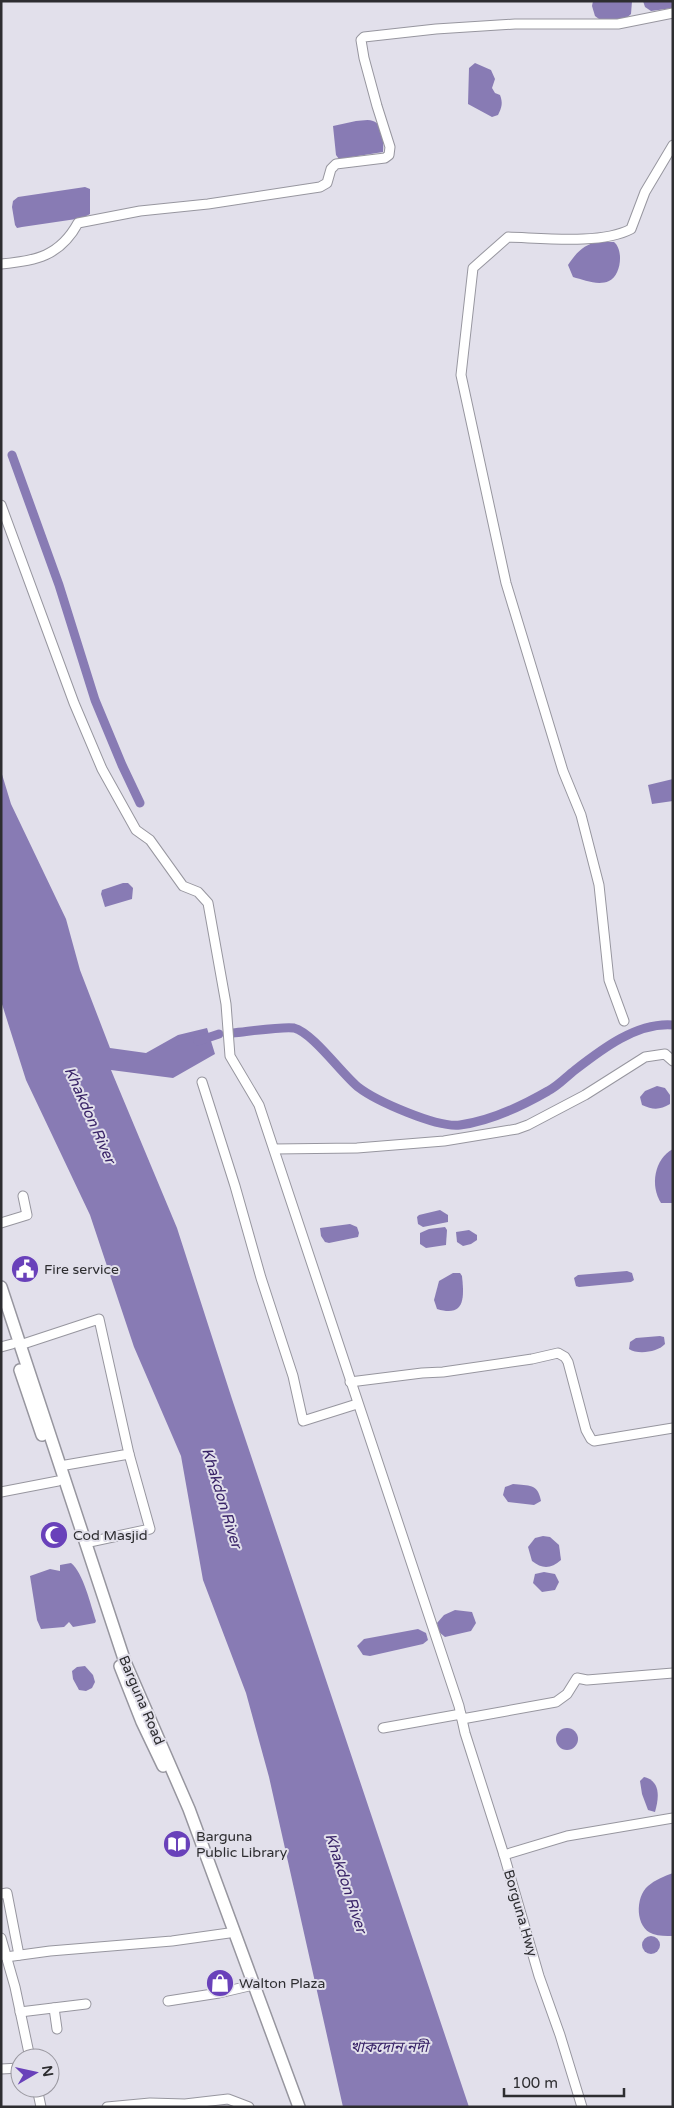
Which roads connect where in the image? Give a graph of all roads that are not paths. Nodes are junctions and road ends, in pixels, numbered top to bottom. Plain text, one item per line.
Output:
1 (673, 13) edge
2 (673, 145) edge
3 (1, 264) edge
4 (1, 505) edge
5 (624, 1021) dead end
6 (673, 1061) edge
7 (202, 1082) dead end
8 (274, 1148) junction
9 (23, 1196) dead end
10 (1, 1222) edge
11 (1, 1288) edge
12 (1, 1312) edge
13 (11, 1346) edge
14 (350, 1382) junction
15 (357, 1404) junction
16 (673, 1428) edge
17 (129, 1454) junction
18 (60, 1466) junction
19 (58, 1482) junction
20 (1, 1492) edge
21 (85, 1543) junction
22 (673, 1673) edge
23 (461, 1716) junction
24 (384, 1728) dead end
25 (673, 1818) edge
26 (504, 1855) junction
27 (1, 1894) edge
28 (229, 1933) junction
29 (1, 1938) edge
30 (19, 1955) junction
31 (6, 1957) junction
32 (248, 1986) junction
33 (168, 2001) dead end
34 (86, 2004) dead end
35 (54, 2008) junction
36 (20, 2012) junction
37 (58, 2029) dead end
38 (28, 2048) edge
39 (108, 2107) edge
40 (249, 2107) edge
41 (292, 2107) edge
42 (298, 2107) edge
43 (582, 2107) edge

1 - 3 street
2 - 5 street
4 - 8 street
6 - 8 street
7 - 15 street
8 - 14 street
9 - 10 street
11 - 13 main road, Barguna Road
12 - 13 main road, Barguna Road
13 - 17 street
13 - 18 main road, Barguna Road
13 - 19 main road, Barguna Road
14 - 15 street
14 - 16 street
15 - 23 street
17 - 18 street
17 - 21 street
18 - 21 main road, Barguna Road
19 - 20 street
19 - 28 main road, Barguna Road
21 - 42 main road, Barguna Road
22 - 23 street
23 - 24 street
23 - 26 street
25 - 26 street, Borguna Hwy
26 - 43 street, Borguna Hwy
27 - 30 street
28 - 30 street
28 - 32 main road, Barguna Road
29 - 31 street
30 - 31 street
31 - 36 street
32 - 33 street
32 - 41 main road, Barguna Road
34 - 35 street
35 - 36 street
35 - 37 street
36 - 38 street
39 - 40 street

